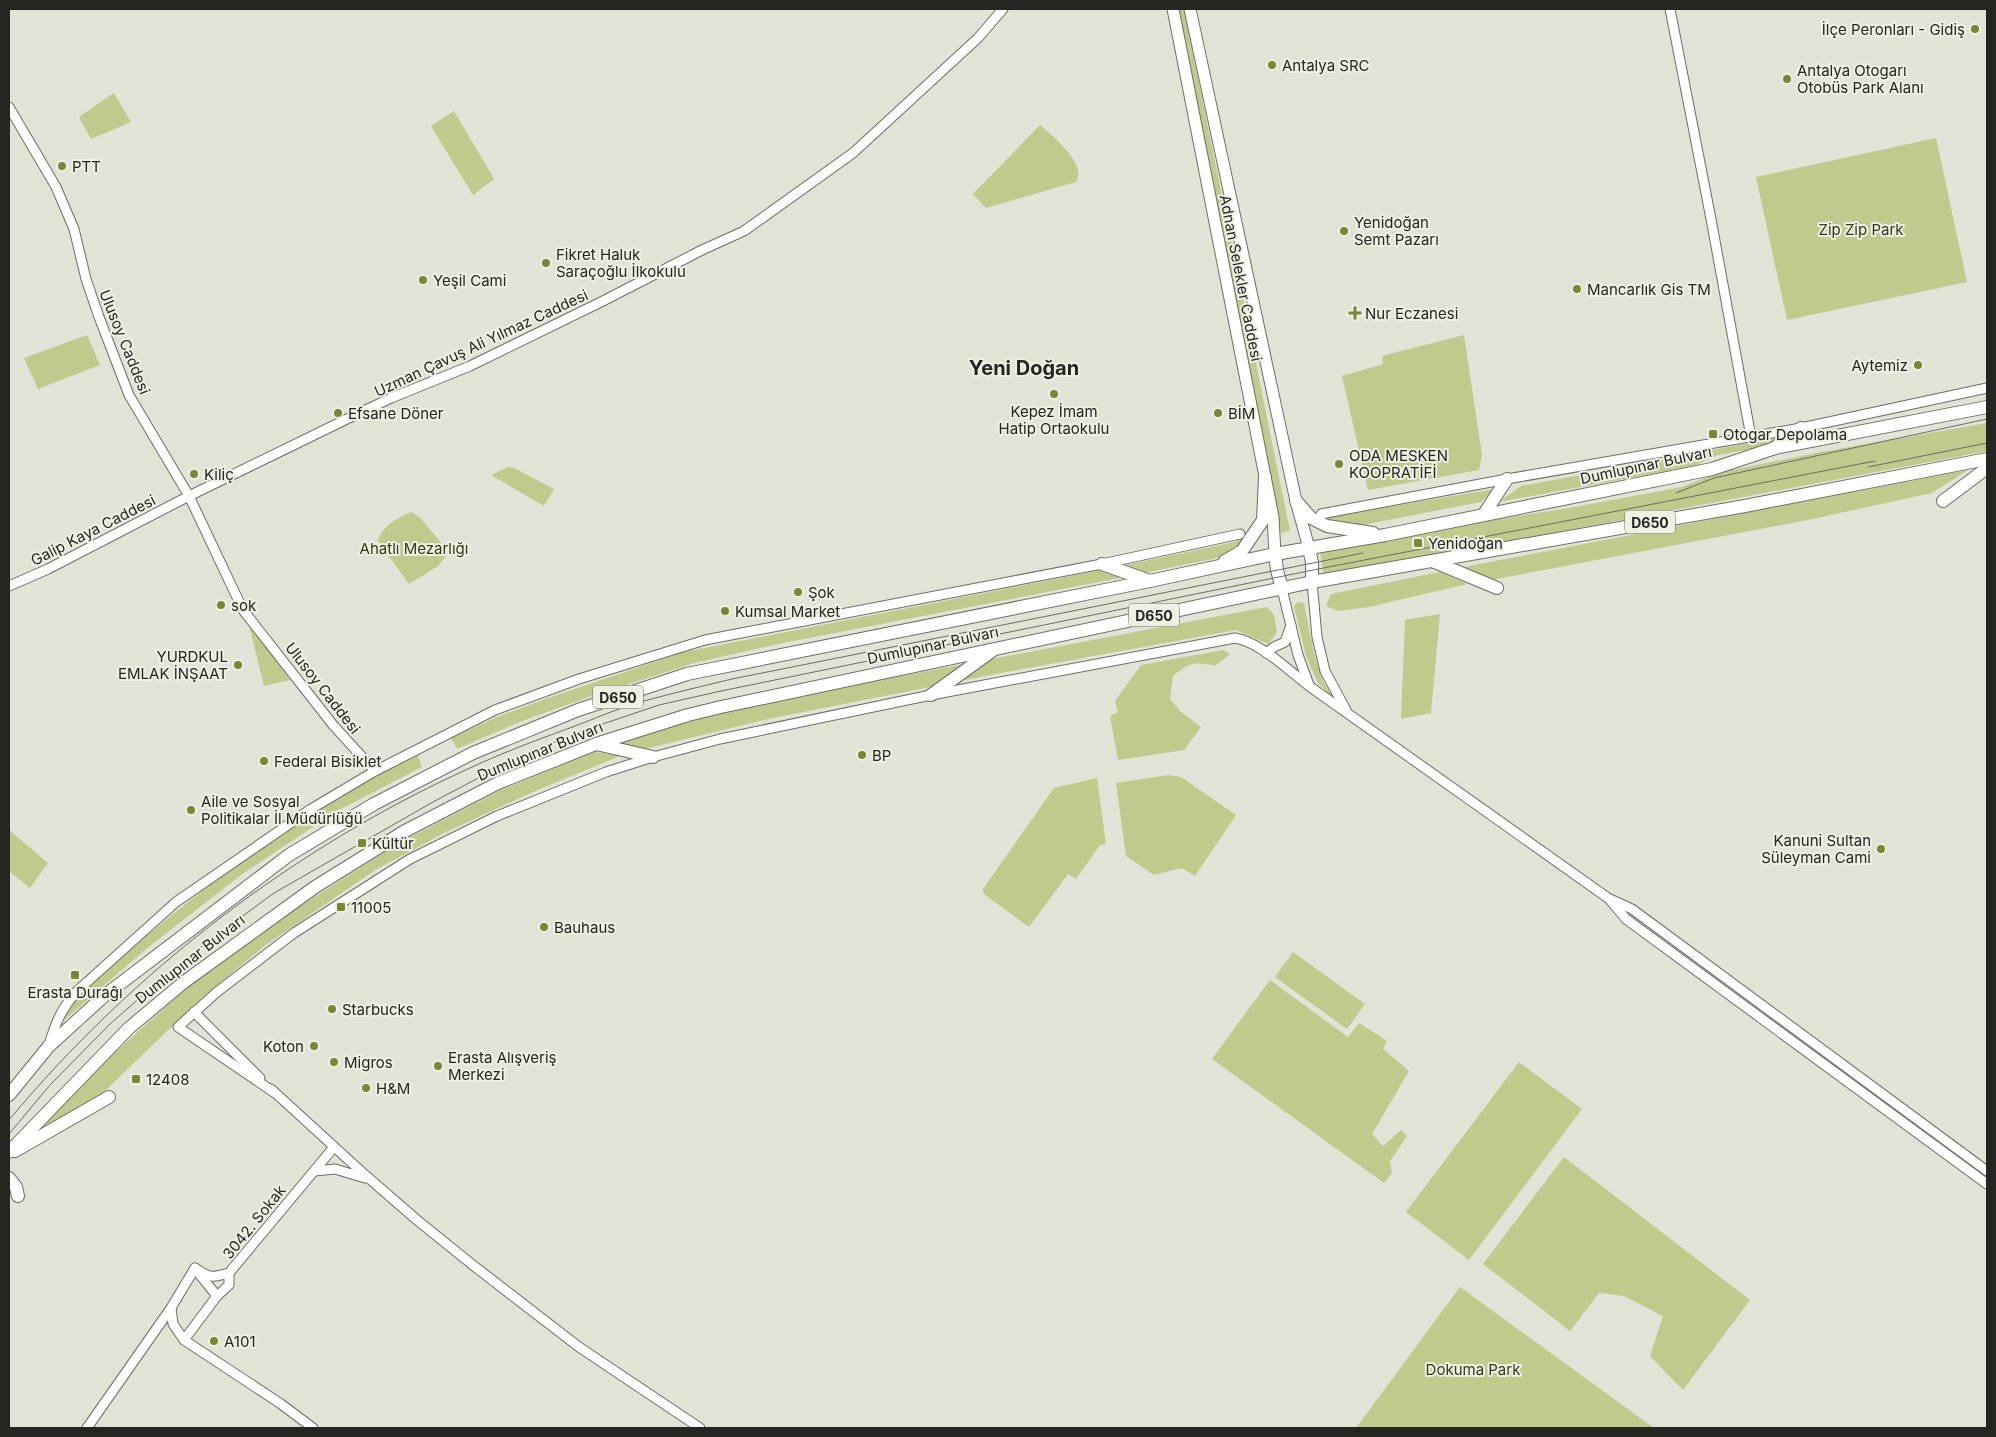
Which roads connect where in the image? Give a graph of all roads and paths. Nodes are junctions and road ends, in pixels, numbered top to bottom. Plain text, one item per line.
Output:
1 (1003, 9) edge
2 (1173, 9) edge
3 (1190, 9) edge
4 (1670, 9) edge
5 (9, 107) edge
6 (1987, 388) edge
7 (1987, 407) edge
8 (1801, 428) junction
9 (1751, 437) junction
10 (1775, 448) junction
11 (1987, 459) edge
12 (1987, 468) edge
13 (1265, 477) junction
14 (1508, 479) junction
15 (189, 496) junction
16 (1296, 501) junction
17 (1943, 501) dead end
18 (1321, 514) dead end
19 (1484, 514) junction
20 (1240, 534) dead end
21 (1385, 535) junction
22 (1309, 548) junction
23 (1275, 554) junction
24 (1432, 561) junction
25 (1102, 564) junction
26 (1211, 568) junction
27 (1150, 581) junction
28 (1312, 582) junction
29 (9, 586) edge
30 (1497, 588) dead end
31 (1282, 589) junction
32 (1291, 625) junction
33 (996, 648) junction
34 (1266, 653) junction
35 (1309, 686) junction
36 (931, 695) junction
37 (1349, 715) junction
38 (596, 744) junction
39 (652, 757) junction
40 (375, 771) junction
41 (1608, 898) junction
42 (194, 1012) junction
43 (49, 1046) junction
44 (11, 1091) edge
45 (275, 1093) junction
46 (109, 1097) dead end
47 (1896, 1102) junction
48 (1889, 1111) junction
49 (334, 1147) junction
50 (9, 1153) edge
51 (314, 1171) junction
52 (1987, 1171) edge
53 (9, 1178) edge
54 (371, 1180) junction
55 (1987, 1184) edge
56 (18, 1196) dead end
57 (195, 1268) junction
58 (229, 1273) junction
59 (216, 1296) junction
60 (172, 1308) junction
61 (184, 1340) junction
62 (87, 1428) edge
63 (313, 1428) edge
64 (700, 1428) edge

1 - 15 street, Uzman Çavuş Ali Yılmaz Caddesi
2 - 13 main road, Adnan Selekler Caddesi
3 - 16 main road, Adnan Selekler Caddesi
4 - 9 street
5 - 15 street, Ulusoy Caddesi
6 - 8 street
7 - 10 highway, Dumlupınar Bulvarı / D650
8 - 9 street
8 - 10 highway
9 - 14 street
10 - 19 highway, Dumlupınar Bulvarı / D650
11 - 24 highway, Dumlupınar Bulvarı / D650
12 - 17 highway
13 - 23 main road, Adnan Selekler Caddesi
13 - 26 highway
14 - 18 street
14 - 19 highway
15 - 29 street, Galip Kaya Caddesi
15 - 40 street, Ulusoy Caddesi
16 - 21 highway
16 - 22 main road, Adnan Selekler Caddesi
19 - 21 highway, Dumlupınar Bulvarı / D650
20 - 25 street, Dumlupınar Bulvarı
21 - 22 highway, Dumlupınar Bulvarı / D650
22 - 23 highway, Dumlupınar Bulvarı / D650
22 - 28 highway
23 - 26 highway, Dumlupınar Bulvarı / D650
23 - 31 highway
24 - 28 highway, Dumlupınar Bulvarı / D650
24 - 30 highway
25 - 27 highway
25 - 40 street, Dumlupınar Bulvarı
26 - 27 highway, Dumlupınar Bulvarı / D650
27 - 43 highway, Dumlupınar Bulvarı / D650
28 - 31 highway, Dumlupınar Bulvarı / D650
28 - 37 street
31 - 32 street
31 - 33 highway, Dumlupınar Bulvarı / D650
32 - 34 street
32 - 35 street
33 - 36 highway
33 - 38 highway, Dumlupınar Bulvarı / D650
34 - 35 street
34 - 36 street
35 - 37 street
36 - 39 street
37 - 41 street
38 - 39 highway
38 - 50 highway, Dumlupınar Bulvarı / D650
39 - 42 street
40 - 43 street, Dumlupınar Bulvarı
41 - 47 street
41 - 48 street
42 - 45 street
42 - 45 street
43 - 44 highway, Dumlupınar Bulvarı / D650
45 - 49 street
46 - 50 highway
47 - 48 street
47 - 52 street
48 - 55 street
49 - 51 street, 3042. Sokak
49 - 54 street
51 - 54 street
51 - 58 street, 3042. Sokak
53 - 56 highway
54 - 64 street
57 - 58 street
57 - 59 street
57 - 60 street
58 - 59 street, 3042. Sokak
59 - 61 street, 3042. Sokak
60 - 61 street
60 - 62 street
61 - 63 street

